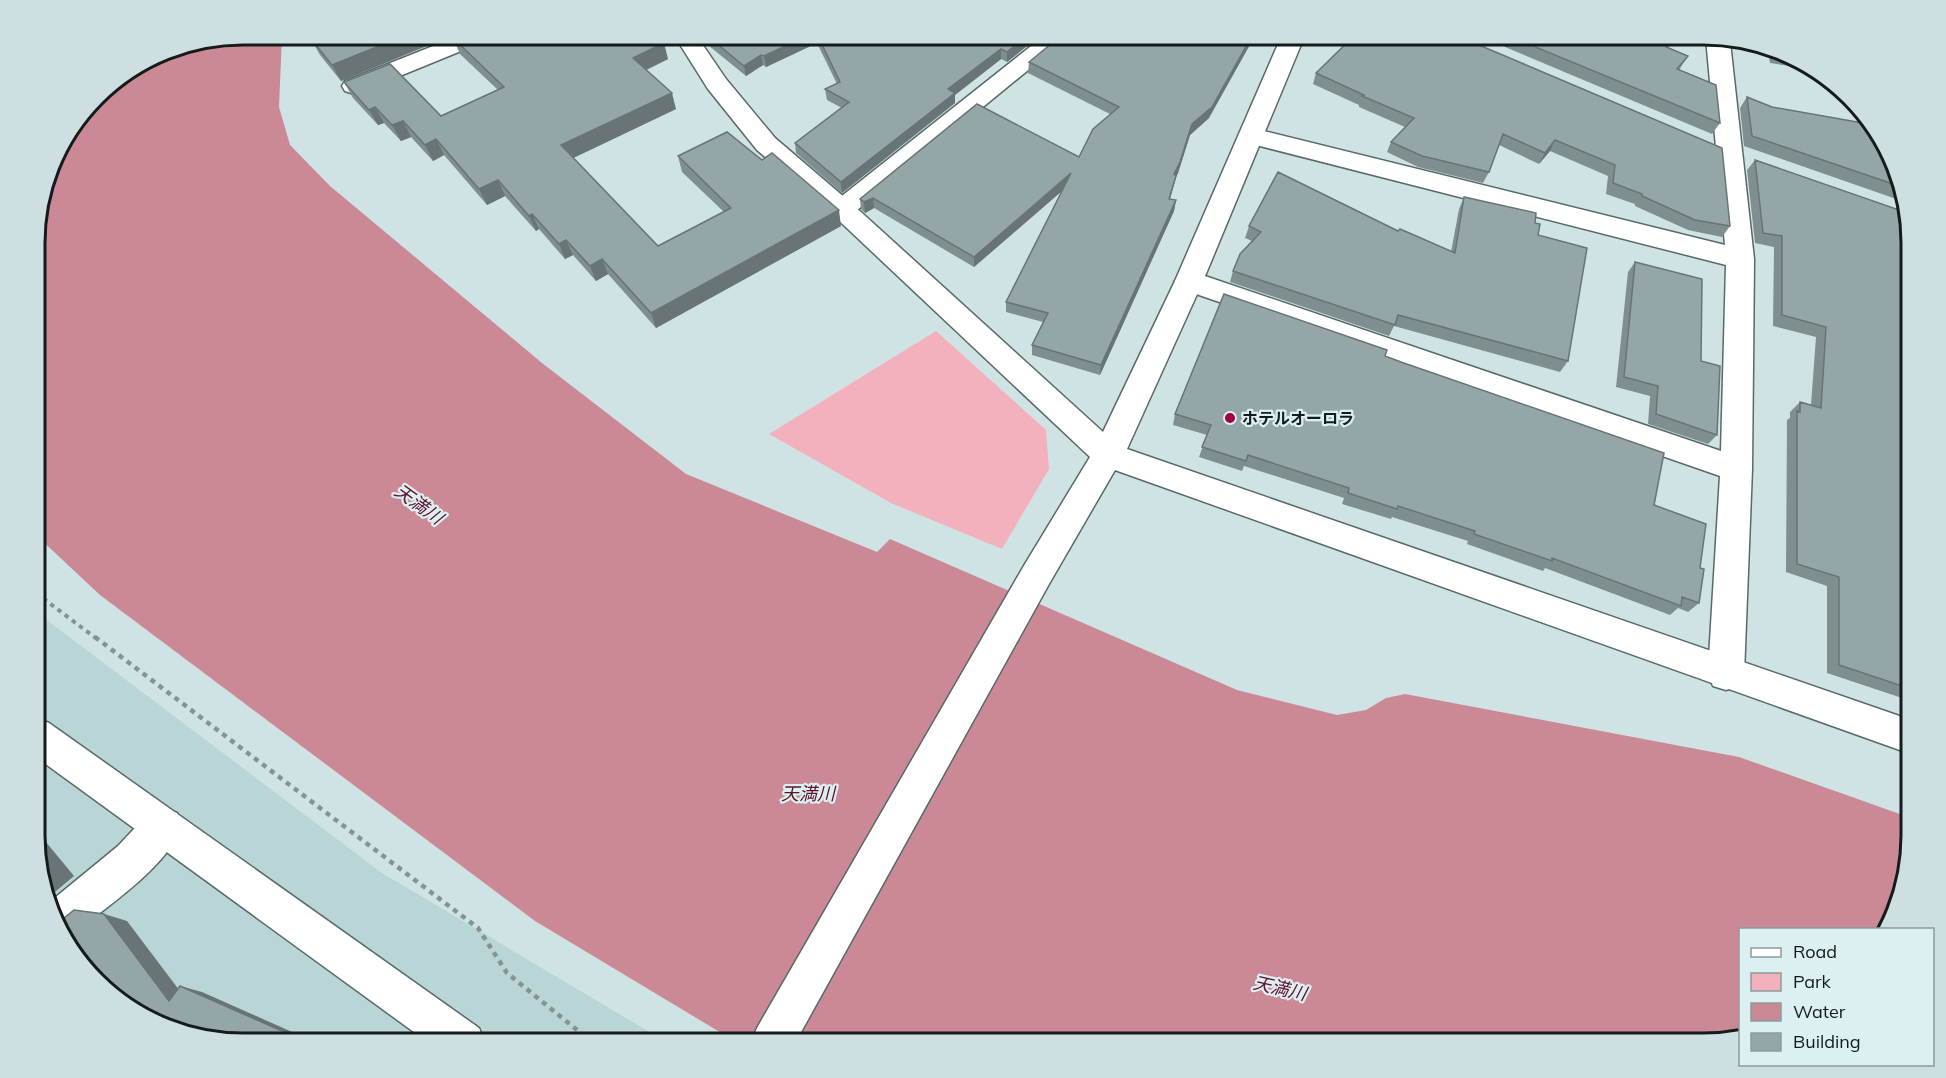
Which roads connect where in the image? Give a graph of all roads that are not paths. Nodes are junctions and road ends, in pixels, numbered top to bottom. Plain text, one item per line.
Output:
1 (454, 45) edge
2 (692, 45) edge
3 (1045, 45) edge
4 (1289, 45) edge
5 (1719, 46) edge
6 (348, 89) edge
7 (1252, 136) junction
8 (842, 209) junction
9 (1740, 259) junction
10 (1190, 280) junction
11 (1107, 454) junction
12 (1736, 469) junction
13 (1726, 674) junction
14 (1901, 734) edge
15 (45, 742) edge
16 (163, 827) junction
17 (63, 917) edge
18 (450, 1033) edge
19 (778, 1033) edge

1 - 6 street
2 - 8 street
3 - 8 street
4 - 7 street
5 - 9 street
7 - 9 street
7 - 10 street
8 - 11 street
9 - 12 street
10 - 11 street
10 - 12 street
11 - 13 street
11 - 19 street
12 - 13 street
13 - 14 street
15 - 16 street
16 - 17 street
16 - 18 street

